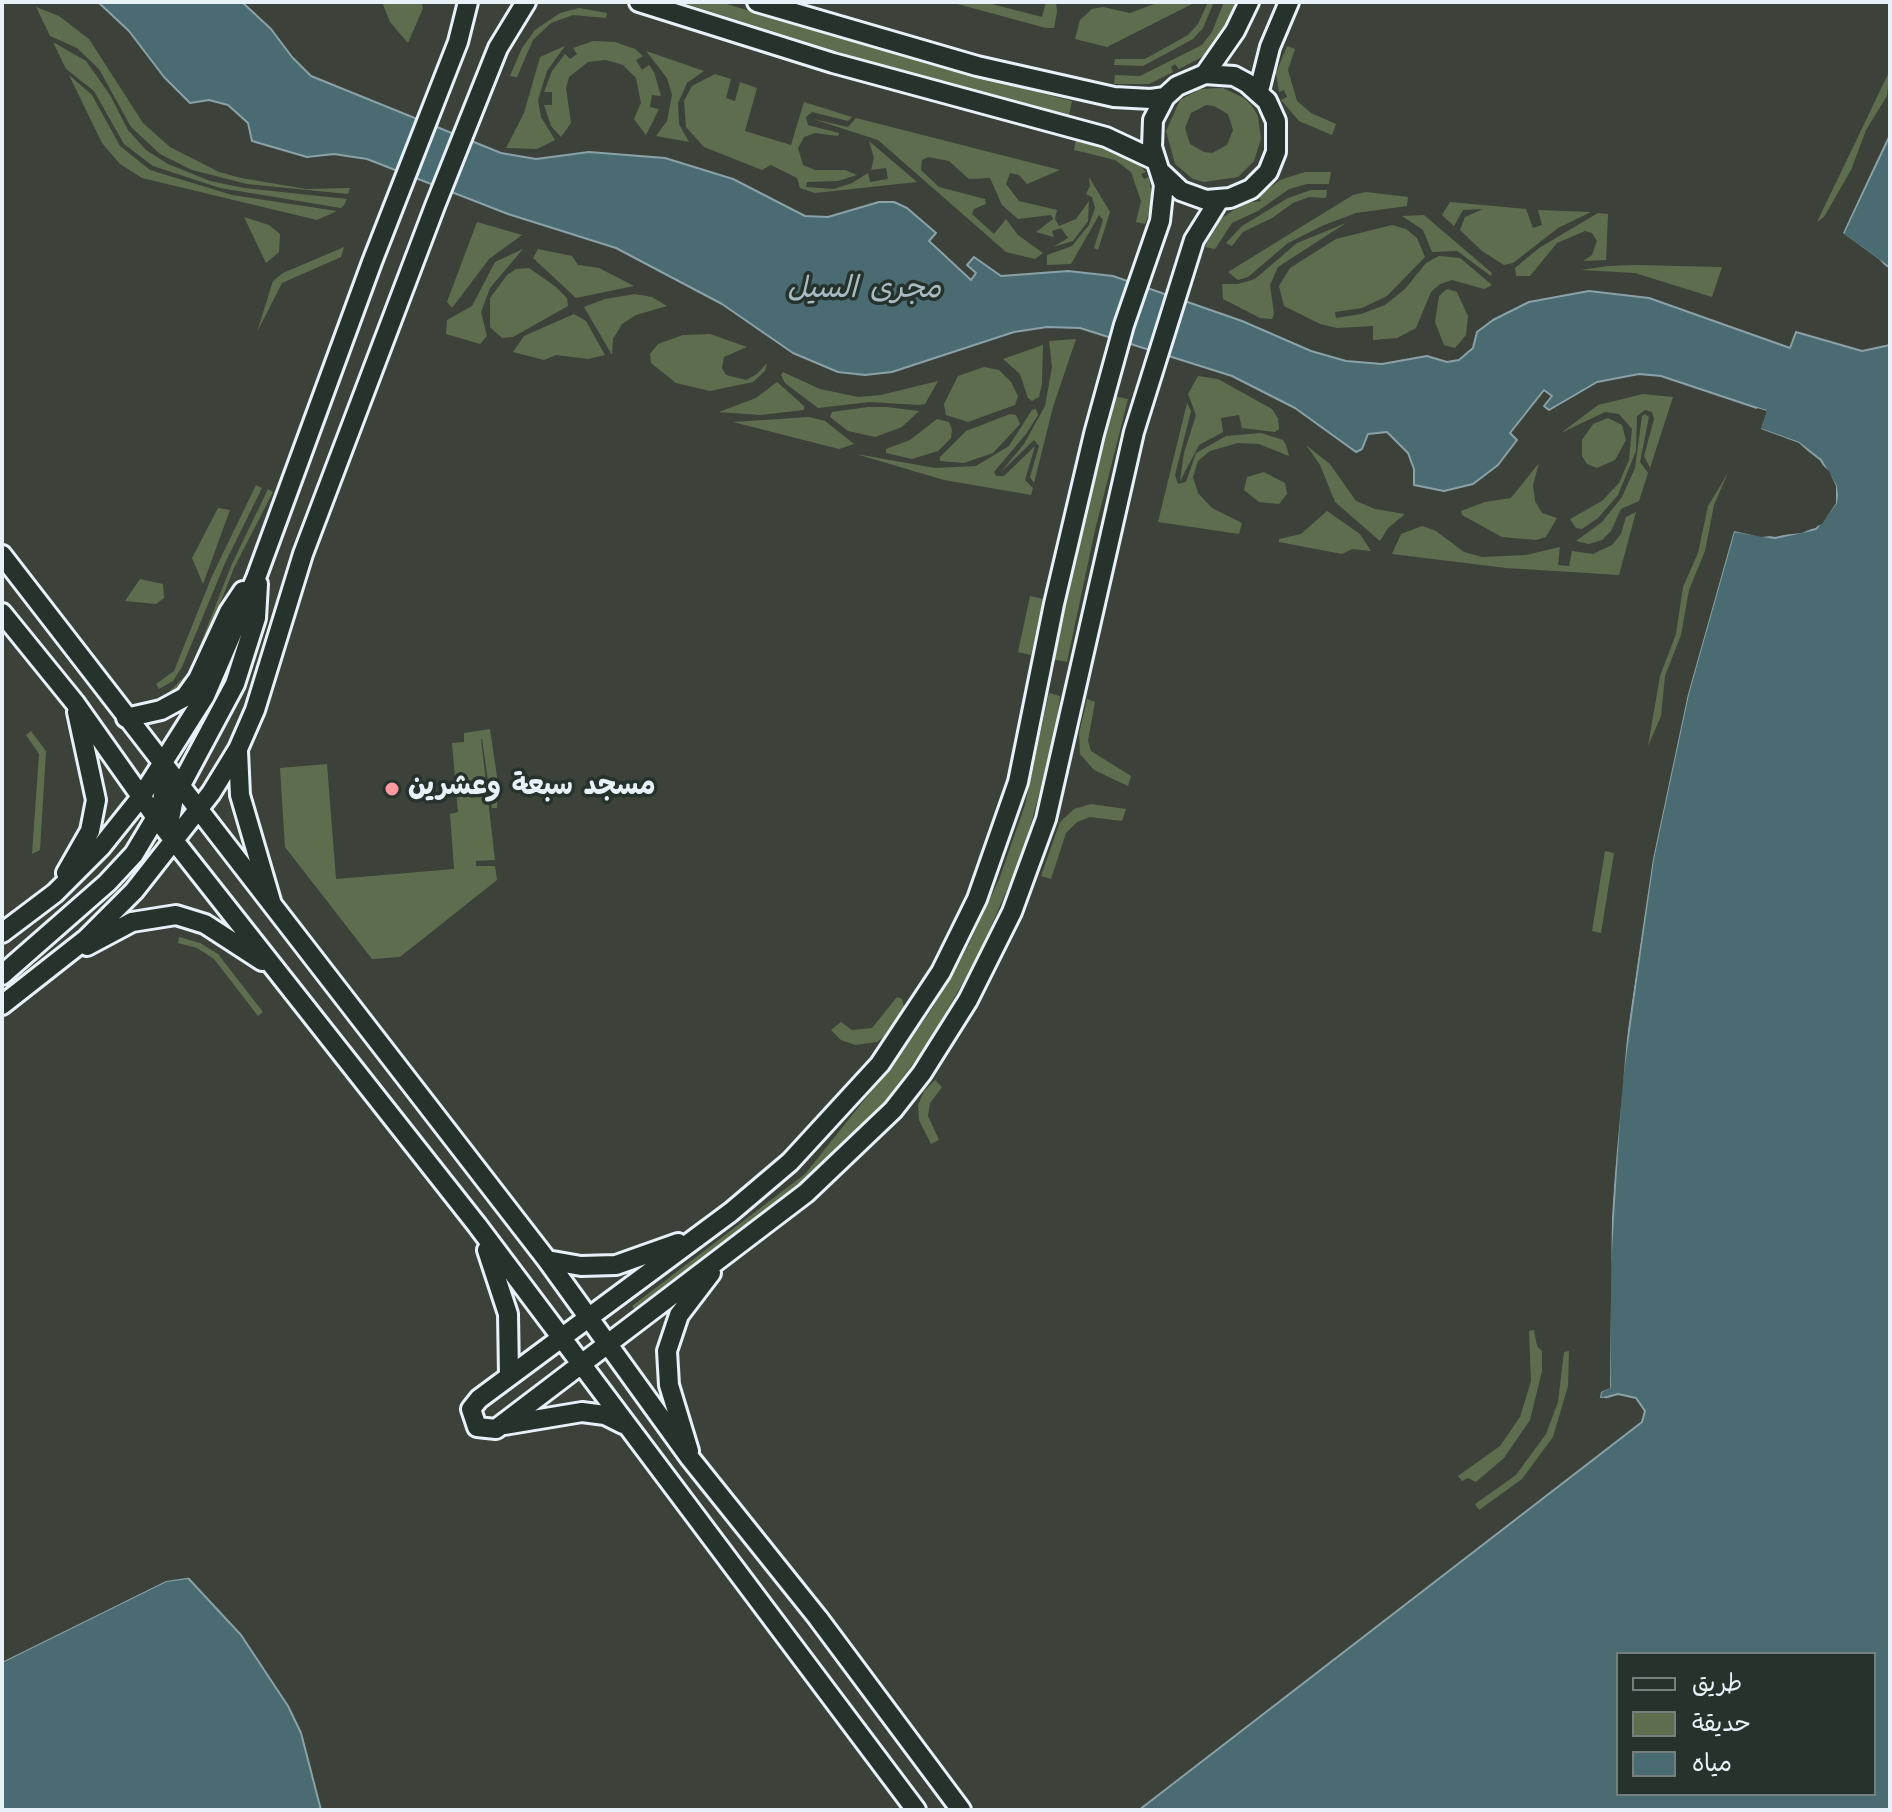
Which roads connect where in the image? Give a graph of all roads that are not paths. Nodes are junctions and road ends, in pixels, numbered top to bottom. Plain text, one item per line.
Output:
1 (468, 2) edge
2 (526, 2) edge
3 (639, 2) edge
4 (757, 2) edge
5 (1249, 2) edge
6 (1289, 2) edge
7 (1205, 74) junction
8 (1259, 91) junction
9 (1165, 97) junction
10 (1159, 166) junction
11 (1219, 200) junction
12 (2, 555) edge
13 (256, 578) junction
14 (2, 613) edge
15 (75, 703) junction
16 (126, 718) junction
17 (238, 749) junction
18 (162, 765) junction
19 (179, 787) junction
20 (141, 797) junction
21 (197, 812) junction
22 (157, 819) junction
23 (174, 841) junction
24 (55, 893) junction
25 (274, 911) junction
26 (2, 933) edge
27 (60, 961) junction
28 (276, 971) junction
29 (2, 975) edge
30 (2, 1005) edge
31 (477, 1225) junction
32 (699, 1235) junction
33 (723, 1256) junction
34 (547, 1260) junction
35 (587, 1317) junction
36 (561, 1336) junction
37 (607, 1344) junction
38 (581, 1364) junction
39 (509, 1375) junction
40 (501, 1425) junction
41 (625, 1425) junction
42 (690, 1458) junction
43 (916, 1810) edge
44 (961, 1810) edge

1 - 13 street
2 - 17 street
3 - 10 street
4 - 9 street
5 - 7 street
6 - 8 street
7 - 8 street
7 - 9 street
8 - 11 street
9 - 10 street
10 - 11 street
10 - 32 street
11 - 33 street
12 - 16 street
13 - 16 street
13 - 18 street
13 - 19 street
14 - 15 street
15 - 20 street
15 - 24 street
16 - 18 street
17 - 21 street
17 - 25 street
18 - 19 street
18 - 20 street
18 - 22 street
19 - 21 street
19 - 23 street
20 - 22 street
20 - 24 street
21 - 23 street
21 - 25 street
22 - 23 street
22 - 29 street
23 - 27 street
23 - 28 street
24 - 26 street
25 - 34 street
27 - 28 street
27 - 30 street
28 - 31 street
31 - 36 street
31 - 39 street
32 - 34 street
32 - 35 street
33 - 37 street
33 - 42 street
34 - 35 street
35 - 36 street
35 - 37 street
36 - 38 street
36 - 39 street
37 - 38 street
37 - 42 street
38 - 40 street
38 - 41 street
39 - 40 street
40 - 41 street
41 - 43 street
42 - 44 street

